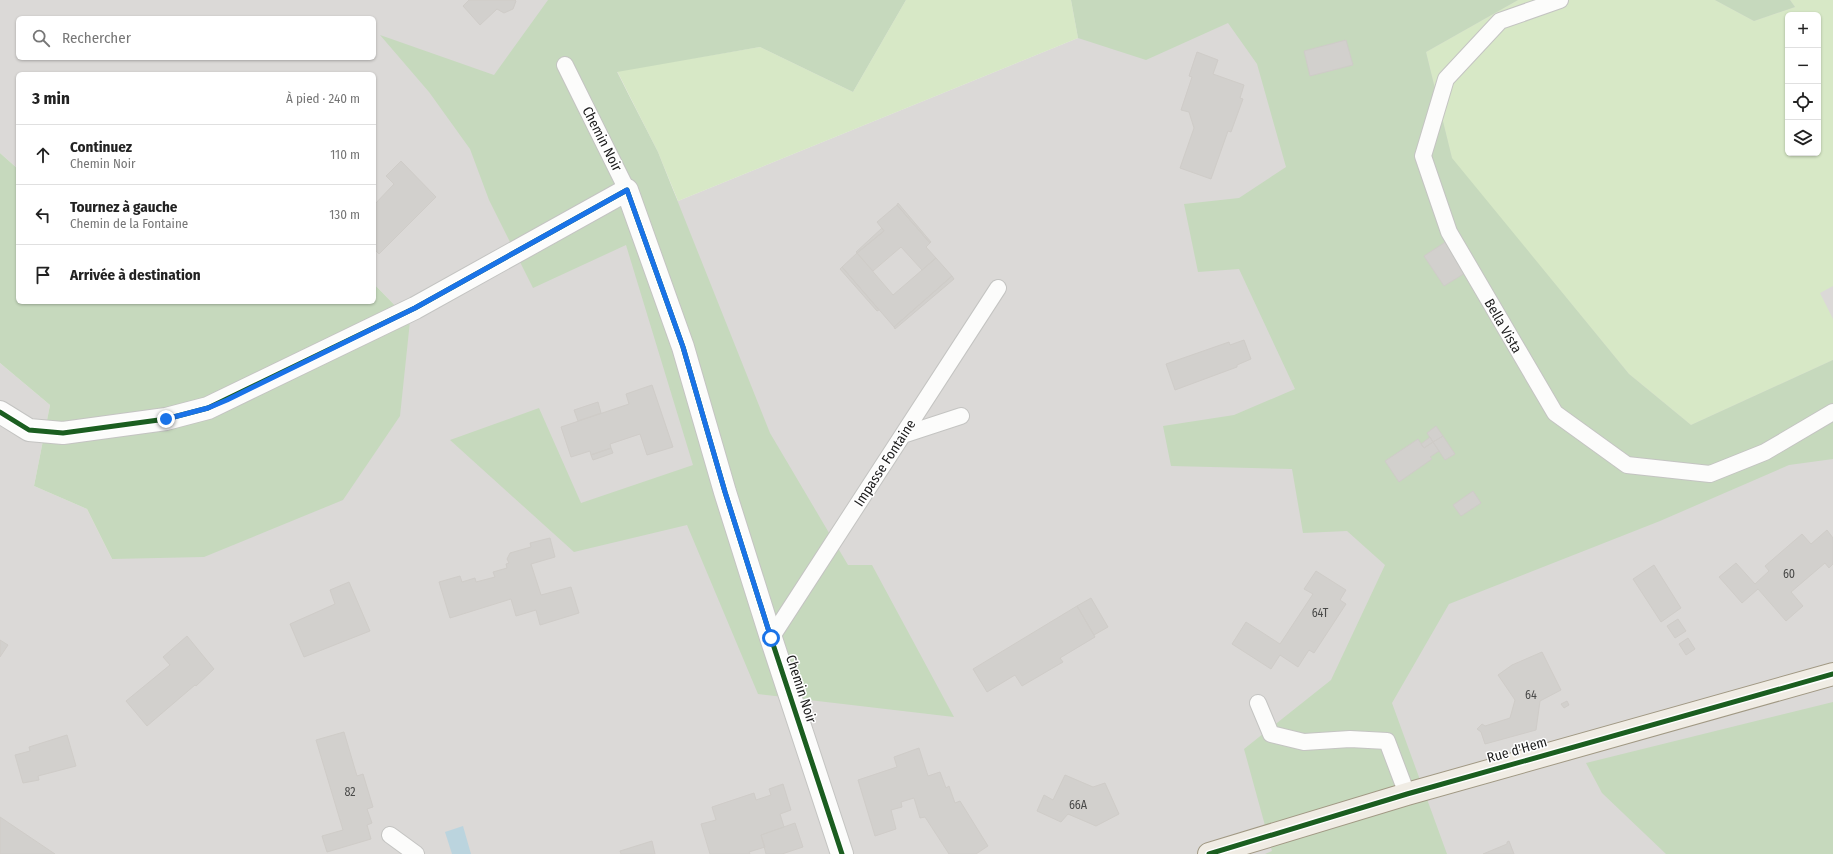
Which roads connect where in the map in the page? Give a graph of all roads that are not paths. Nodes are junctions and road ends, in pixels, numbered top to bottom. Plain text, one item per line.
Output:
1 (1560, 0) edge
2 (565, 65) dead end
3 (627, 190) junction
4 (998, 288) dead end
5 (0, 412) edge
6 (1833, 412) edge
7 (961, 416) dead end
8 (903, 435) junction
9 (771, 638) junction
10 (1833, 674) edge
11 (1258, 703) dead end
12 (1407, 794) junction
13 (390, 835) dead end
14 (416, 854) edge
15 (842, 854) edge
16 (1209, 854) edge

1 - 6 lane, Bella Vista
2 - 3 lane, Chemin Noir
3 - 5 street
3 - 9 street, Chemin Noir
4 - 8 lane, Impasse Fontaine
7 - 8 lane
8 - 9 lane, Impasse Fontaine
9 - 15 street, Chemin Noir
10 - 12 main road, Rue d'Hem
11 - 12 lane
12 - 16 main road, Rue d'Hem
13 - 14 lane

